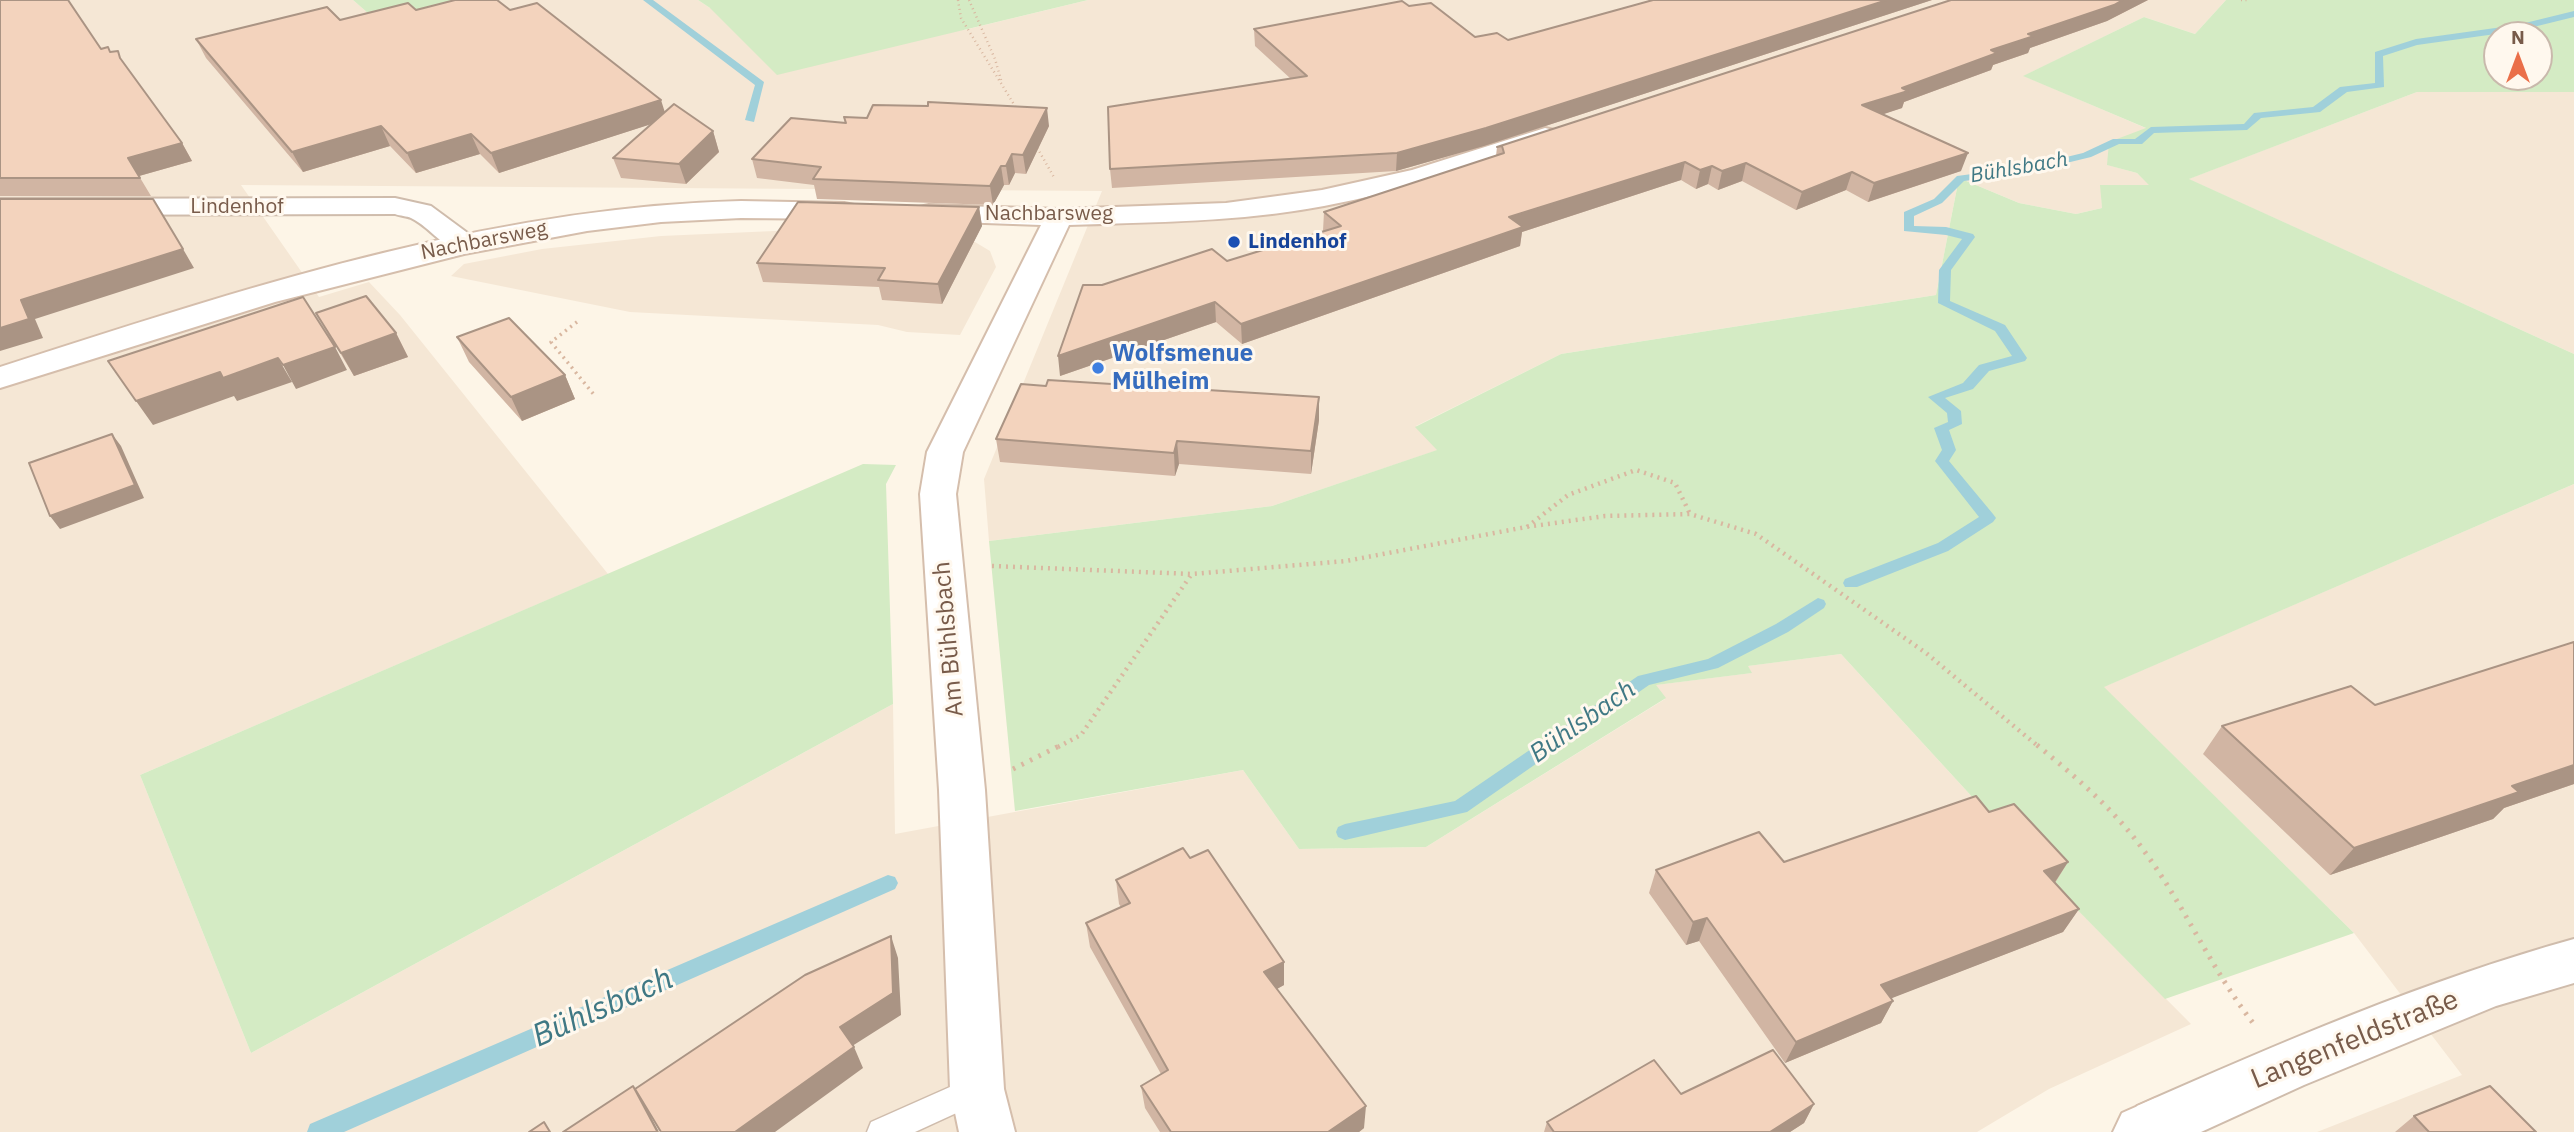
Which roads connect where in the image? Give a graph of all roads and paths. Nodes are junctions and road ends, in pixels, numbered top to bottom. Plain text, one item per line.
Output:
1 (958, 0) edge
2 (968, 0) edge
3 (2241, 0) edge
4 (2247, 0) edge
5 (1001, 80) junction
6 (1021, 117) edge
7 (1562, 131) edge
8 (1034, 141) edge
9 (0, 207) edge
10 (866, 211) edge
11 (905, 212) edge
12 (1059, 217) junction
13 (463, 243) junction
14 (577, 322) dead end
15 (0, 378) edge
16 (595, 396) dead end
17 (1690, 514) junction
18 (1526, 527) junction
19 (942, 568) junction
20 (1192, 574) junction
21 (962, 790) junction
22 (2574, 961) edge
23 (2285, 1067) junction
24 (977, 1088) junction
25 (2153, 1130) edge
26 (882, 1132) edge
27 (987, 1132) edge

1 - 5 path
2 - 5 path
3 - 4 path
5 - 6 path
7 - 12 street, Nachbarsweg
8 - 12 path
9 - 13 street, Lindenhof
10 - 13 street, Nachbarsweg
11 - 12 street, Nachbarsweg
12 - 19 street, Am Bühlsbach
13 - 15 street, Nachbarsweg
14 - 16 path
17 - 18 path
17 - 18 path
17 - 23 path
18 - 20 path
19 - 20 path
19 - 21 street, Am Bühlsbach
20 - 21 path
21 - 24 street, Am Bühlsbach
22 - 23 street, Langenfeldstraße
23 - 25 street, Langenfeldstraße
24 - 26 lane
24 - 27 street, Am Bühlsbach

